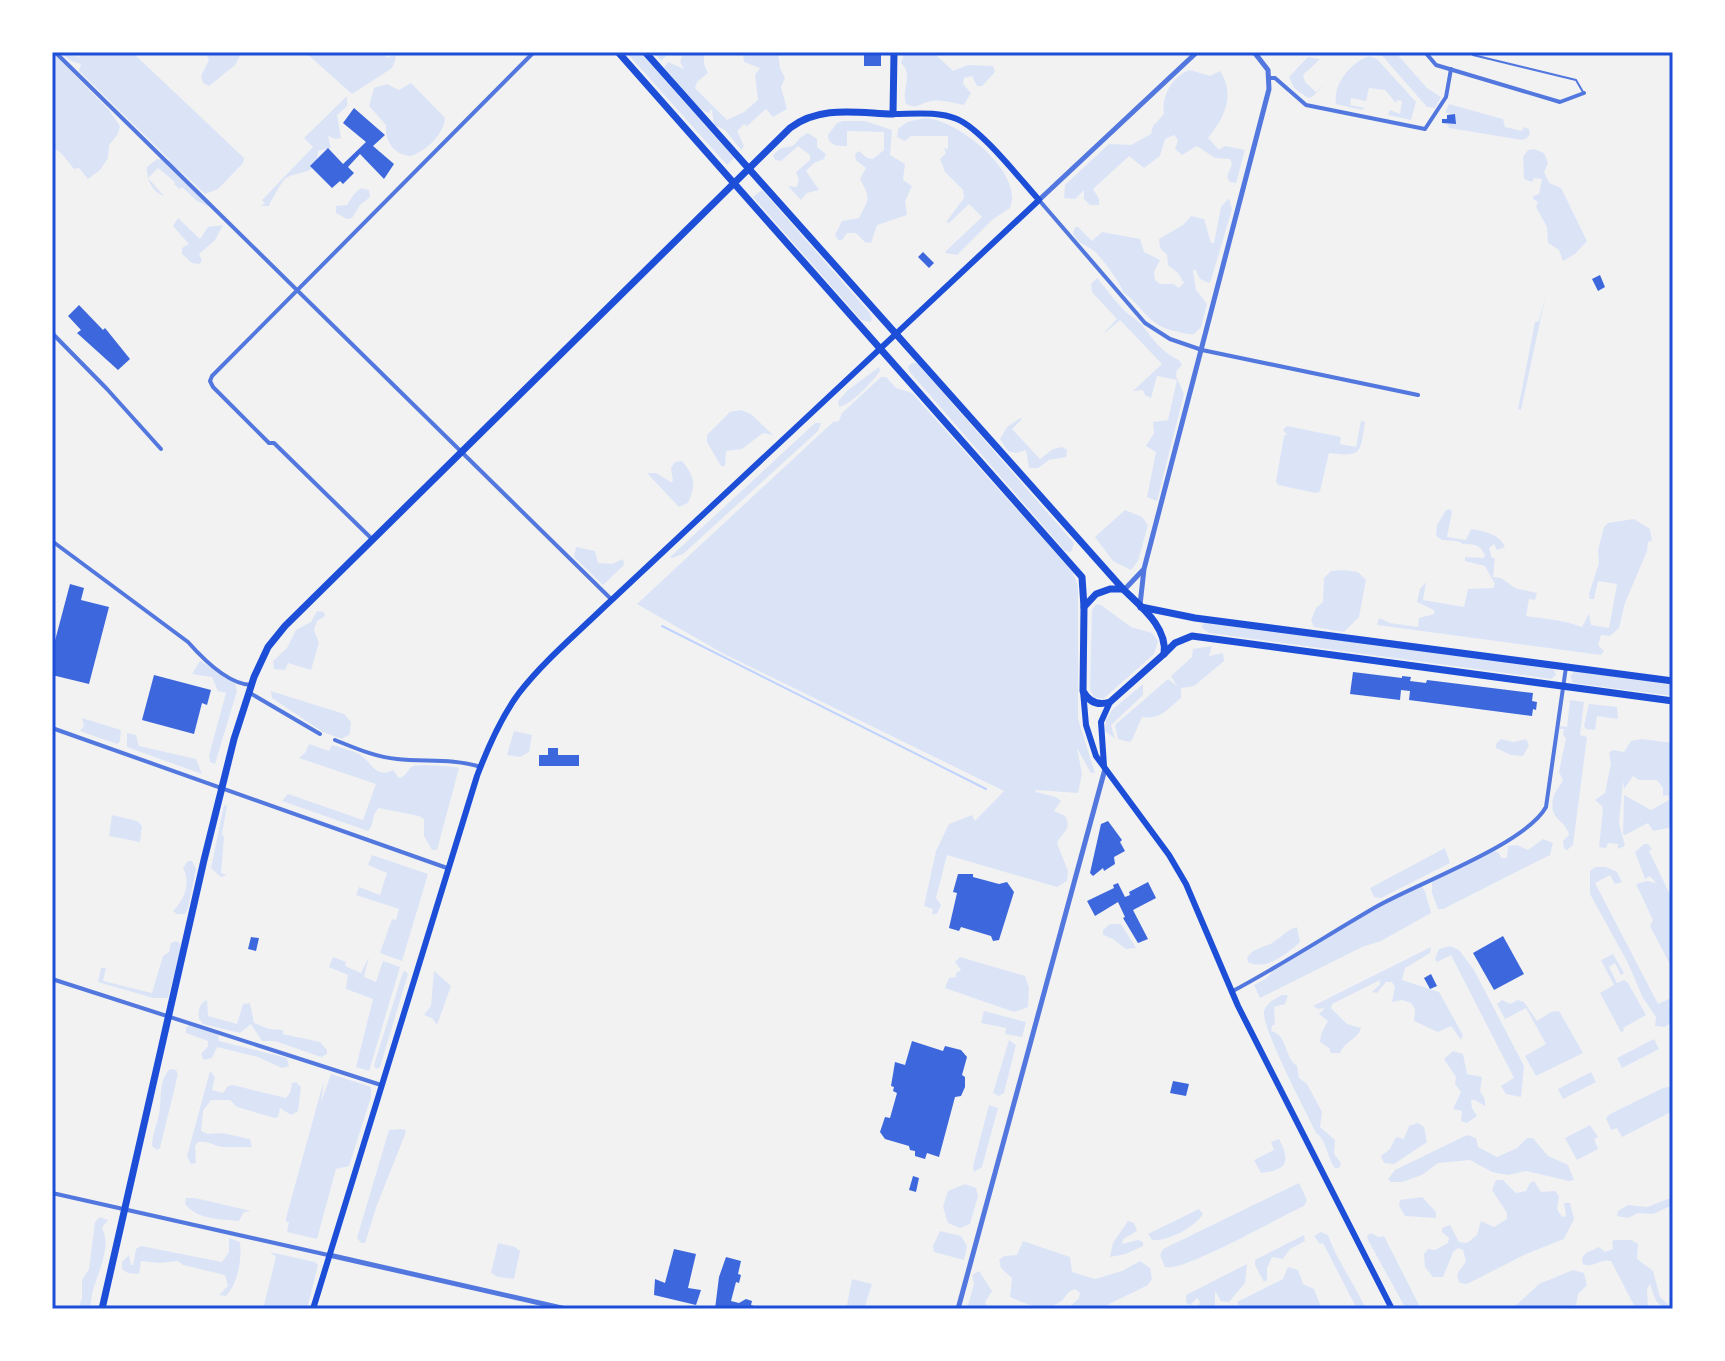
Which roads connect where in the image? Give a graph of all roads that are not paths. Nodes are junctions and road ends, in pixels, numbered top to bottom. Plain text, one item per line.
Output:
1 (55, 52) edge
2 (534, 52) edge
3 (618, 52) edge
4 (645, 52) edge
5 (894, 52) edge
6 (1197, 52) edge
7 (1254, 52) edge
8 (1425, 52) edge
9 (1473, 55) dead end
10 (1451, 69) junction
11 (1270, 78) junction
12 (1584, 93) joint
13 (893, 114) junction
14 (748, 169) junction
15 (734, 184) junction
16 (1039, 200) junction
17 (298, 291) junction
18 (52, 333) edge
19 (895, 335) junction
20 (880, 347) junction
21 (1202, 350) junction
22 (1418, 395) dead end
23 (161, 449) dead end
24 (461, 453) junction
25 (52, 541) edge
26 (373, 541) junction
27 (1144, 569) junction
28 (1124, 590) junction
29 (612, 600) junction
30 (1084, 607) junction
31 (1140, 607) junction
32 (1164, 654) junction
33 (1566, 667) junction
34 (1673, 681) edge
35 (1563, 686) junction
36 (250, 688) junction
37 (1083, 691) junction
38 (1673, 701) edge
39 (1110, 702) junction
40 (52, 728) edge
41 (320, 734) dead end
42 (335, 740) dead end
43 (481, 767) junction
44 (1105, 769) junction
45 (222, 789) junction
46 (447, 868) junction
47 (52, 979) edge
48 (1231, 992) junction
49 (169, 1017) junction
50 (383, 1086) junction
51 (52, 1193) edge
52 (126, 1210) junction
53 (328, 1255) junction
54 (102, 1309) edge
55 (313, 1309) edge
56 (566, 1309) edge
57 (958, 1309) edge
58 (1392, 1309) edge

1 - 17 street
2 - 17 street
3 - 15 main road
4 - 14 main road
5 - 13 main road
6 - 16 street
7 - 11 street
8 - 10 street
9 - 12 lane
10 - 11 street
10 - 12 street
11 - 21 street
13 - 14 main road
13 - 16 main road
14 - 15 main road
14 - 19 main road
15 - 20 main road
15 - 24 main road
16 - 19 main road
16 - 21 street
17 - 24 street
17 - 26 street
18 - 23 street
19 - 20 main road
19 - 28 main road
20 - 29 main road
20 - 30 main road
21 - 22 street
21 - 27 street
24 - 26 main road
24 - 29 street
25 - 36 street
26 - 36 main road
27 - 28 street
27 - 31 street
28 - 30 main road
28 - 31 main road
29 - 43 main road
30 - 37 main road
31 - 32 main road
31 - 33 main road
32 - 35 main road
32 - 39 main road
33 - 34 main road
33 - 35 street
35 - 38 main road
35 - 48 street
36 - 41 street
36 - 45 main road
37 - 39 main road
37 - 44 main road
39 - 44 main road
40 - 45 street
42 - 43 street
43 - 46 main road
44 - 48 main road
44 - 57 street
45 - 46 street
45 - 49 main road
46 - 50 main road
47 - 49 street
48 - 58 main road
49 - 50 street
49 - 52 main road
50 - 53 main road
51 - 52 street
52 - 53 street
52 - 54 main road
53 - 55 main road
53 - 56 street

